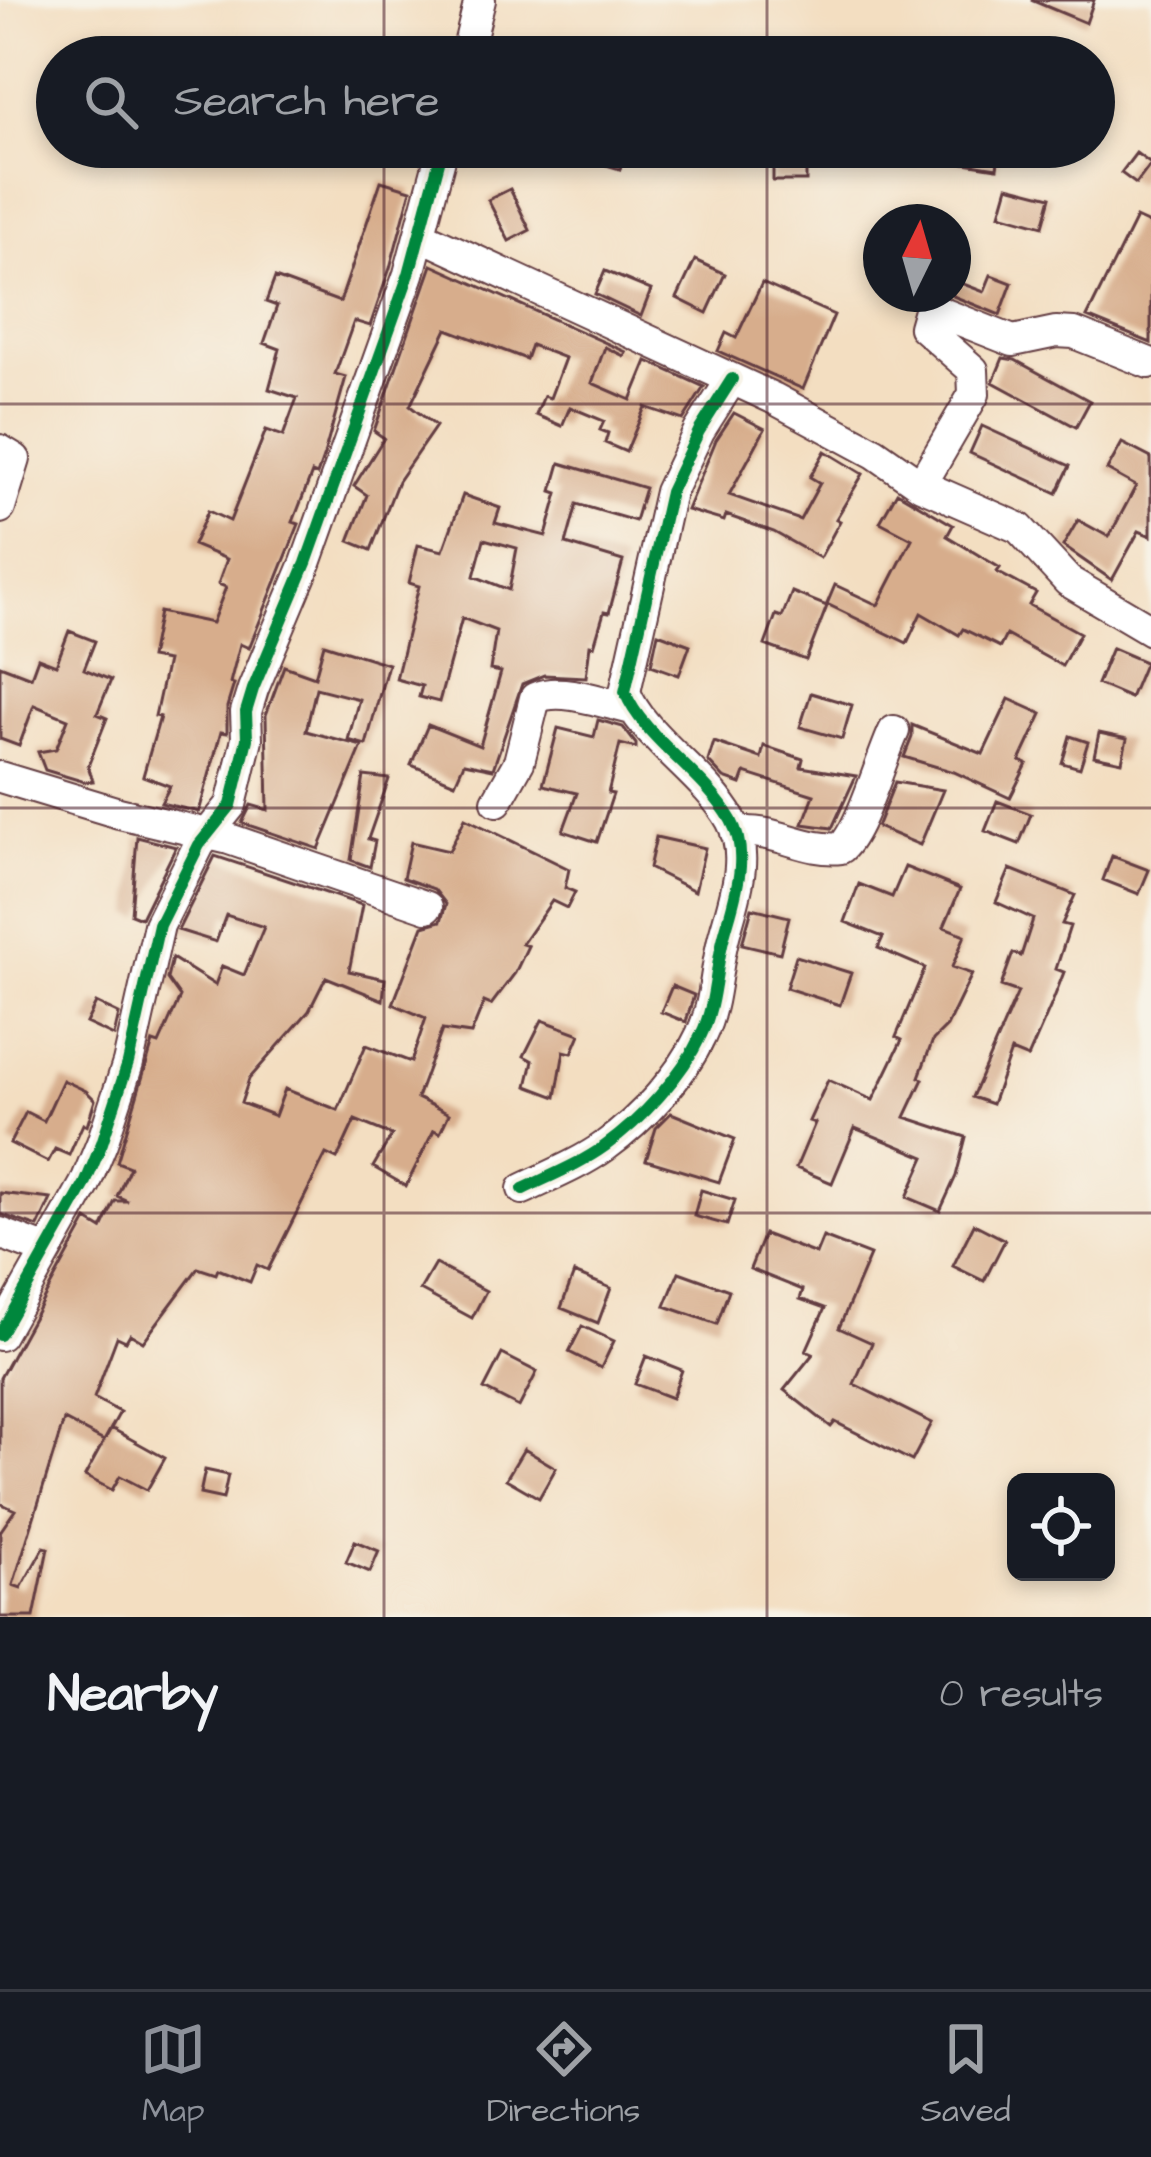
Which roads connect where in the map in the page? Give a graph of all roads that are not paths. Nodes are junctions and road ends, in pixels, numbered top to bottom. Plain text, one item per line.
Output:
1 (479, 0) edge
2 (471, 36) edge
3 (437, 168) edge
4 (420, 235) junction
5 (1150, 363) edge
6 (732, 379) junction
7 (0, 450) edge
8 (921, 485) junction
9 (0, 508) edge
10 (1151, 630) edge
11 (632, 709) junction
12 (895, 731) dead end
13 (0, 777) edge
14 (497, 801) dead end
15 (736, 833) junction
16 (208, 836) junction
17 (427, 907) dead end
18 (523, 1189) dead end
19 (0, 1233) edge
20 (47, 1251) junction
21 (0, 1335) edge

1 - 2 street
3 - 4 street
4 - 6 street
4 - 16 street
5 - 8 street
6 - 8 street
6 - 11 street
7 - 9 street
8 - 10 street
11 - 14 street
11 - 15 street
12 - 15 street
13 - 16 street
15 - 18 street
16 - 17 street
16 - 20 street
19 - 20 street
20 - 21 street

